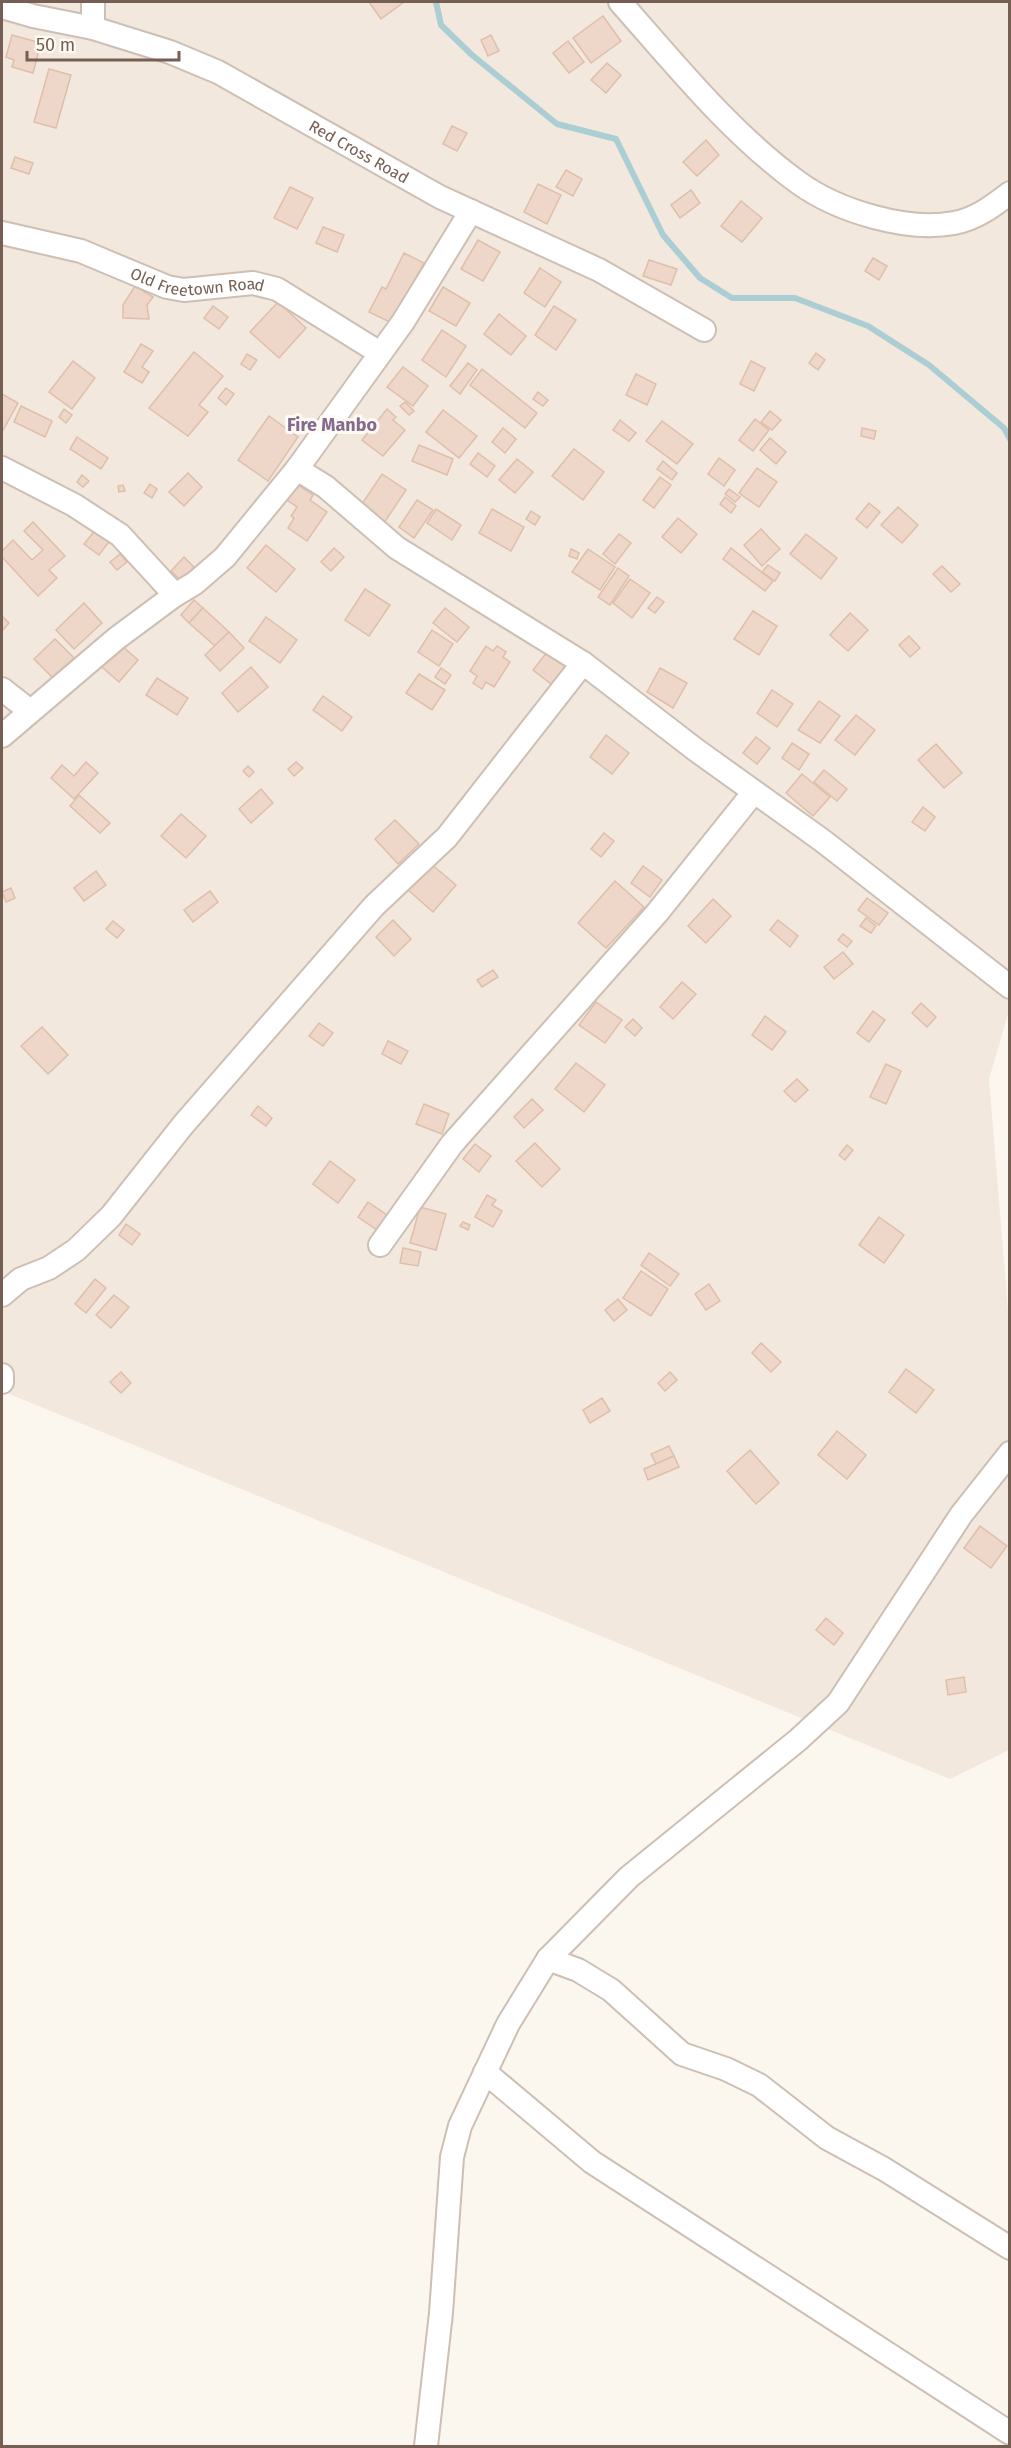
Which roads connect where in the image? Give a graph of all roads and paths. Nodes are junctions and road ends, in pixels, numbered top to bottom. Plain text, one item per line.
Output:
1 (93, 2) edge
2 (620, 2) edge
3 (2, 7) edge
4 (93, 28) junction
5 (1010, 193) edge
6 (471, 211) junction
7 (2, 233) edge
8 (704, 330) dead end
9 (380, 353) junction
10 (2, 468) edge
11 (297, 469) junction
12 (175, 595) junction
13 (583, 663) junction
14 (2, 689) edge
15 (30, 711) junction
16 (2, 736) edge
17 (754, 792) junction
18 (1010, 987) edge
19 (380, 1245) dead end
20 (2, 1295) edge
21 (2, 1375) edge
22 (2, 1382) edge
23 (1010, 1453) edge
24 (549, 1959) junction
25 (485, 2072) junction
26 (1010, 2248) edge
27 (1010, 2433) edge
28 (426, 2446) edge

1 - 4 street
2 - 5 street
3 - 4 street, Red Cross Road
4 - 6 street, Red Cross Road
6 - 8 street, Red Cross Road
6 - 9 street
7 - 9 street, Old Freetown Road
9 - 11 street
10 - 12 street
11 - 12 street
11 - 13 street
12 - 15 street
13 - 17 street
13 - 20 street
14 - 15 street
15 - 16 street
17 - 18 street
17 - 19 street
21 - 22 street
23 - 24 street
24 - 25 street
24 - 26 street
25 - 27 street
25 - 28 street

